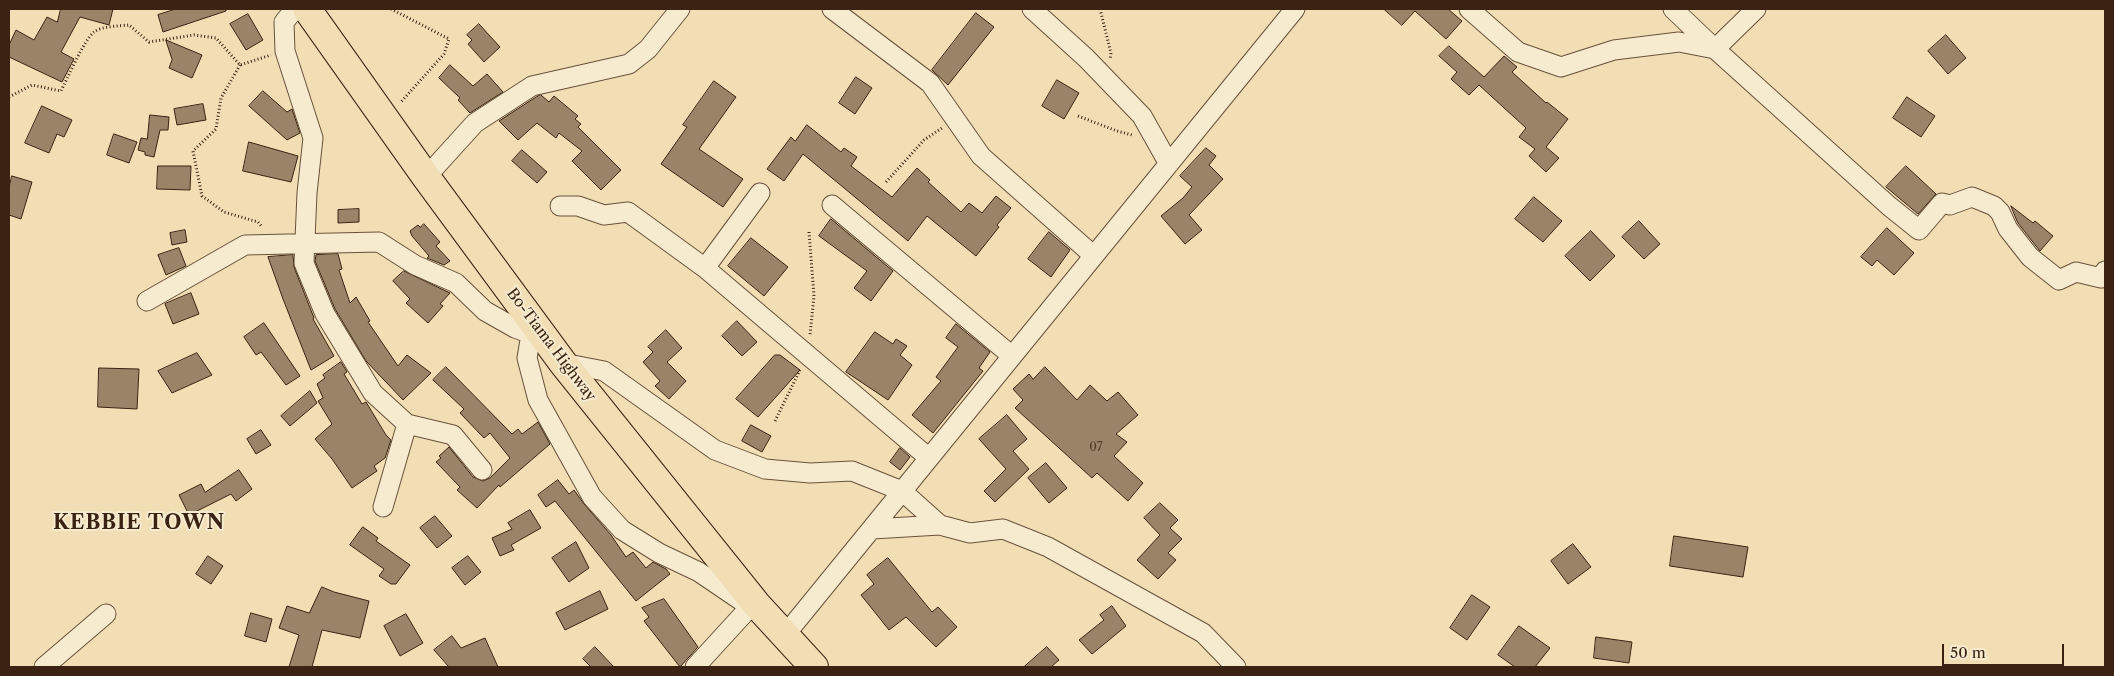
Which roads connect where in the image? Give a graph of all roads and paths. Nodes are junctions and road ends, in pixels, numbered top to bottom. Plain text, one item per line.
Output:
1 (295, 9) edge
2 (308, 9) edge
3 (391, 9) edge
4 (680, 9) edge
5 (832, 9) edge
6 (1032, 9) edge
7 (1100, 9) edge
8 (1295, 9) edge
9 (1469, 9) edge
10 (1673, 9) edge
11 (1756, 9) edge
12 (1715, 49) junction
13 (286, 50) junction
14 (240, 64) junction
15 (1107, 80) junction
16 (9, 97) edge
17 (1078, 116) dead end
18 (386, 118) junction
19 (956, 119) junction
20 (1155, 140) junction
21 (1169, 164) junction
22 (426, 177) junction
23 (886, 182) dead end
24 (760, 193) dead end
25 (832, 205) dead end
26 (560, 206) dead end
27 (306, 243) junction
28 (278, 244) junction
29 (1094, 256) junction
30 (705, 268) junction
31 (2105, 271) edge
32 (147, 301) dead end
33 (533, 330) junction
34 (1012, 356) junction
35 (564, 363) junction
36 (407, 424) junction
37 (929, 458) junction
38 (482, 470) dead end
39 (902, 492) junction
40 (382, 507) dead end
41 (940, 525) junction
42 (872, 529) junction
43 (753, 606) junction
44 (106, 614) dead end
45 (785, 635) junction
46 (44, 667) edge
47 (695, 667) edge
48 (814, 667) edge
49 (1236, 667) edge

1 - 13 street
2 - 18 highway, Bo-Tiama Highway
3 - 18 path
4 - 22 street
5 - 19 street
6 - 15 street
7 - 15 path
8 - 21 street
9 - 12 street
10 - 12 street
11 - 12 street
12 - 31 street
13 - 14 path
13 - 27 street
14 - 16 path
14 - 28 path
15 - 20 street
17 - 20 path
18 - 22 highway, Bo-Tiama Highway
19 - 23 path
19 - 29 street
20 - 21 street
21 - 29 street
22 - 33 highway, Bo-Tiama Highway
24 - 30 street
25 - 34 street
26 - 30 street
27 - 28 street
27 - 33 street
27 - 36 street
28 - 32 street
29 - 34 street
30 - 37 street
33 - 35 highway, Bo-Tiama Highway
33 - 43 street
34 - 37 street
35 - 39 street
35 - 43 highway, Bo-Tiama Highway
36 - 38 street
36 - 40 street
37 - 39 street
39 - 41 street
39 - 42 street
41 - 42 street
41 - 49 street
42 - 45 street
43 - 45 highway, Bo-Tiama Highway
43 - 47 street
44 - 46 street
45 - 48 highway, Bo-Tiama Highway

